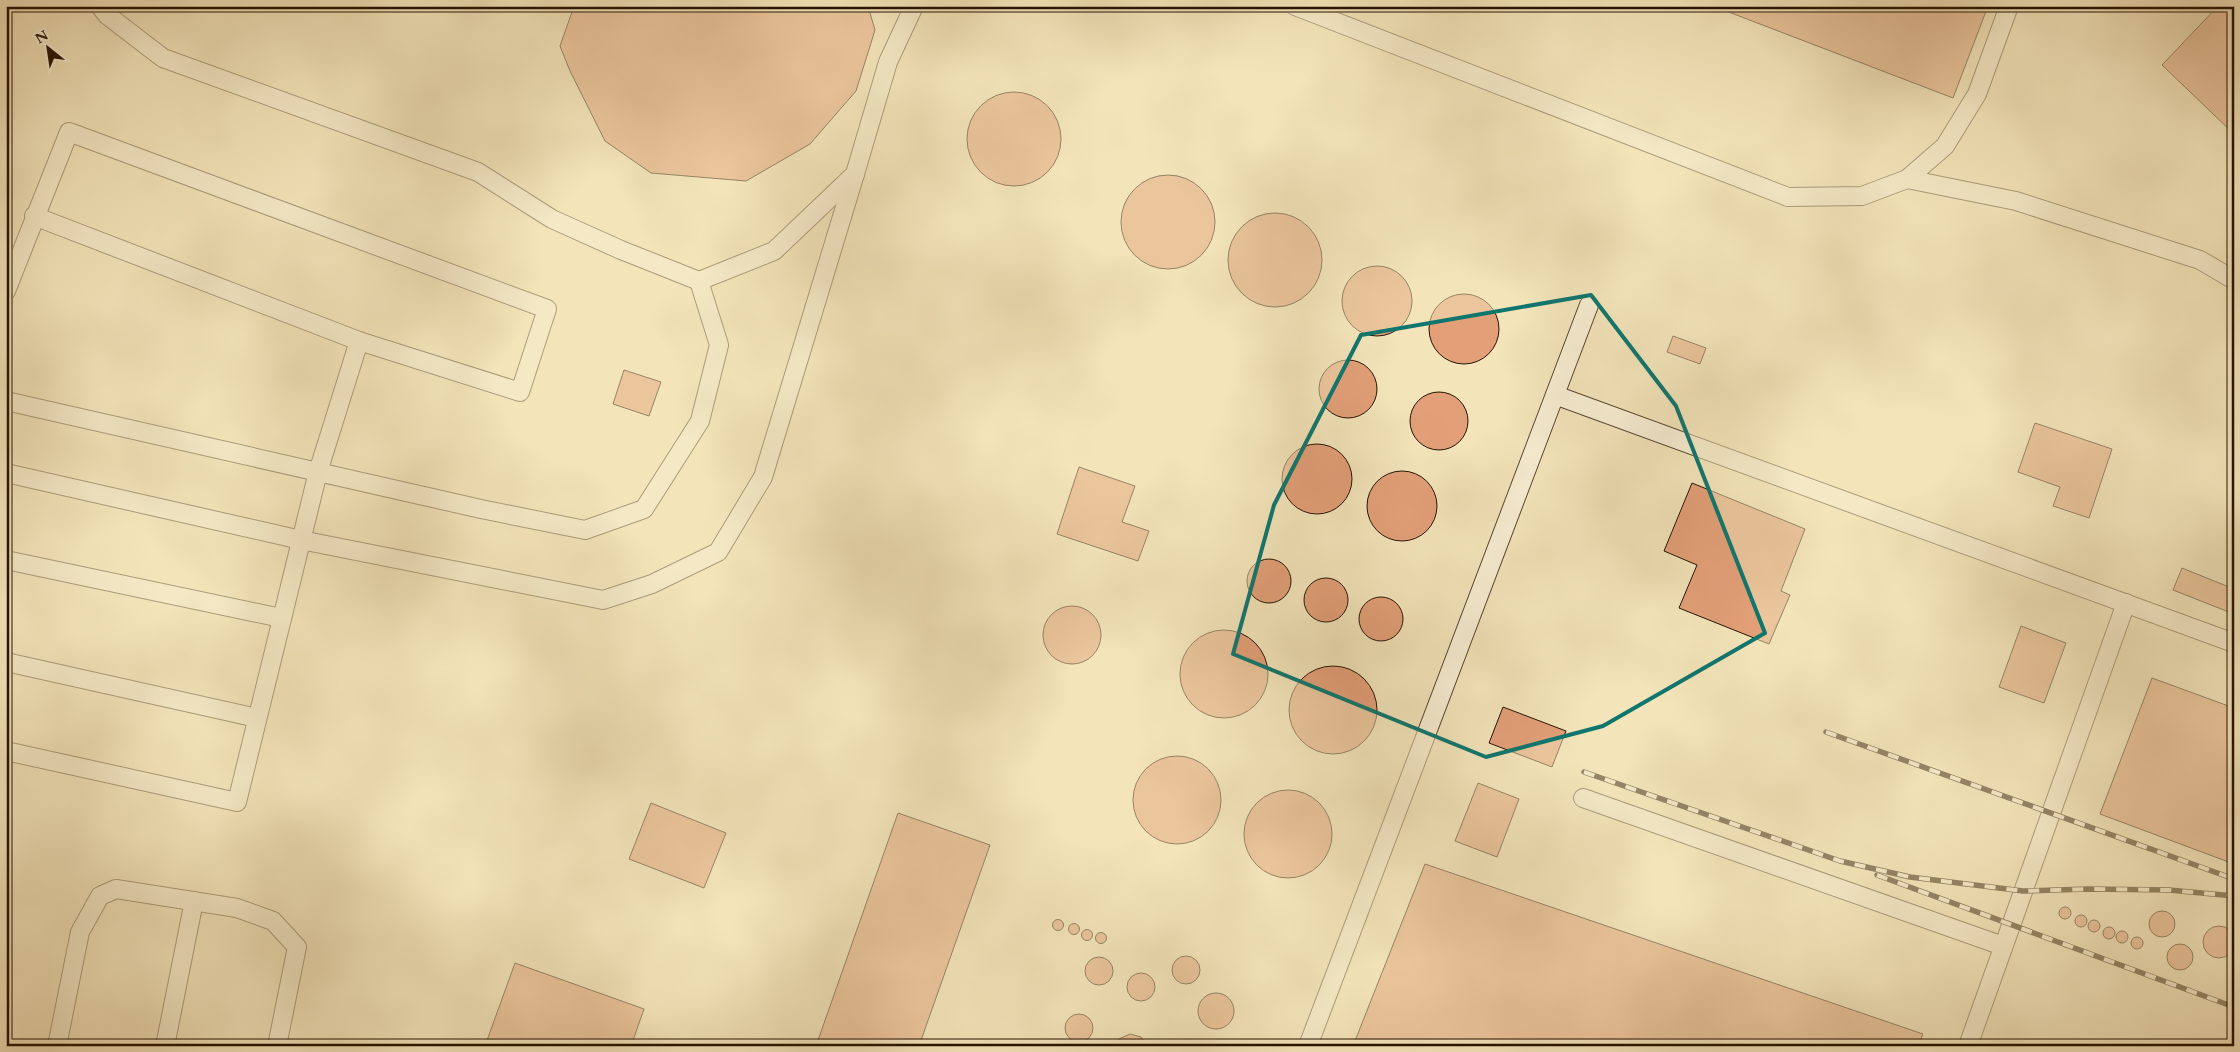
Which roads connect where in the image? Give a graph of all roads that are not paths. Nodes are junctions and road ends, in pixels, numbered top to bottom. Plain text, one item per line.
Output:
1 (100, 6) edge
2 (914, 6) edge
3 (1295, 6) edge
4 (2009, 6) edge
5 (855, 174) junction
6 (1908, 179) junction
7 (34, 216) junction
8 (2234, 280) edge
9 (699, 281) junction
10 (6, 291) edge
11 (1589, 306) dead end
12 (359, 342) junction
13 (1555, 395) junction
14 (6, 401) edge
15 (318, 472) junction
16 (6, 473) edge
17 (301, 540) junction
18 (6, 560) edge
19 (2126, 603) junction
20 (281, 618) junction
21 (2234, 643) edge
22 (6, 662) edge
23 (257, 718) junction
24 (6, 751) edge
25 (1583, 798) dead end
26 (194, 901) junction
27 (2003, 946) junction
28 (57, 1046) edge
29 (165, 1046) edge
30 (277, 1046) edge
31 (1308, 1046) edge
32 (1968, 1046) edge

1 - 9 lane
2 - 5 lane
3 - 6 lane
4 - 6 lane
5 - 9 lane
5 - 17 lane
6 - 8 lane
7 - 10 lane
7 - 12 lane
7 - 12 lane
9 - 15 lane
11 - 13 lane
12 - 15 lane
13 - 19 lane
13 - 31 lane
14 - 15 lane
15 - 17 lane
16 - 17 lane
17 - 20 lane
18 - 20 lane
19 - 21 lane
19 - 27 lane
20 - 23 lane
22 - 23 lane
23 - 24 lane
25 - 27 lane
26 - 28 lane
26 - 29 lane
26 - 30 lane
27 - 32 lane

